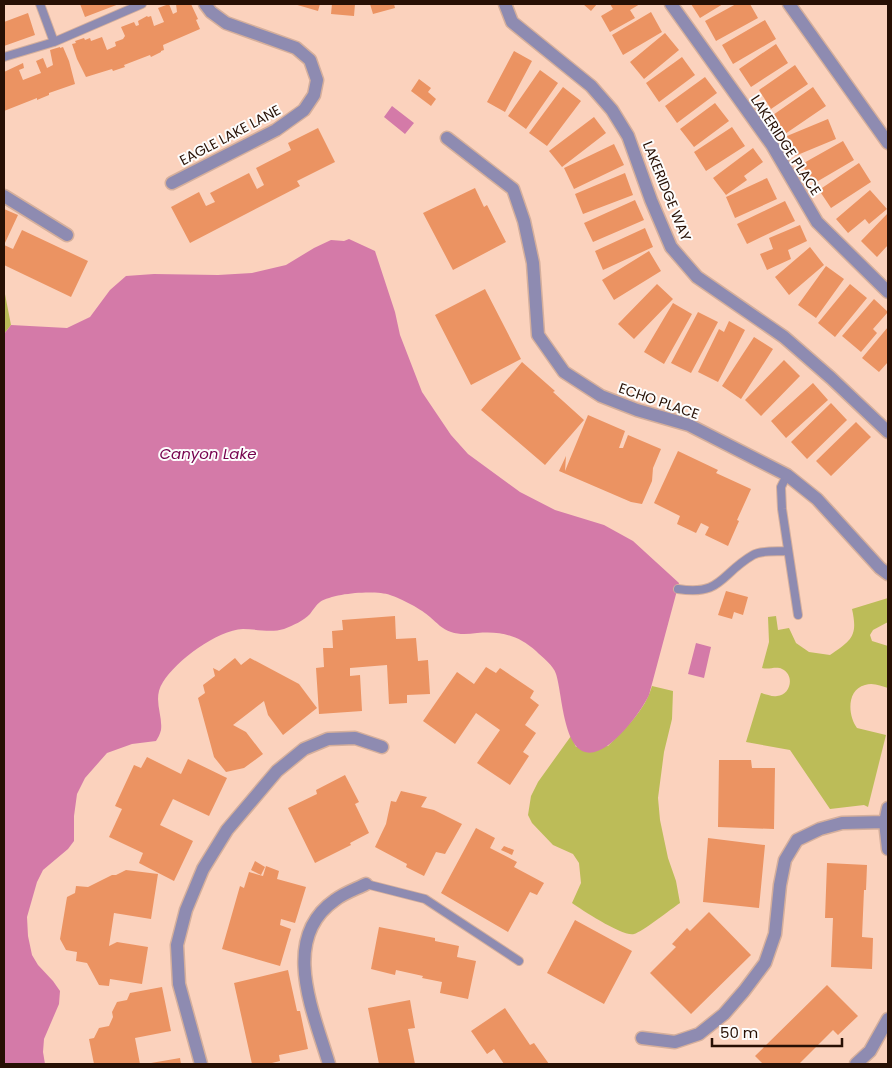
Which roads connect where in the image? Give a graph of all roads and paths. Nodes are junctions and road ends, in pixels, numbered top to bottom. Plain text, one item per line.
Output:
1 (40, 4) edge
2 (142, 4) edge
3 (205, 4) edge
4 (505, 4) edge
5 (671, 4) edge
6 (789, 4) edge
7 (54, 42) junction
8 (4, 56) edge
9 (447, 138) dead end
10 (888, 143) edge
11 (172, 183) dead end
12 (4, 196) edge
13 (67, 235) dead end
14 (888, 292) edge
15 (888, 432) edge
16 (787, 475) junction
17 (788, 551) junction
18 (888, 574) edge
19 (678, 589) dead end
20 (798, 615) dead end
21 (382, 747) dead end
22 (888, 808) edge
23 (885, 822) junction
24 (888, 849) edge
25 (366, 884) joint
26 (520, 961) dead end
27 (888, 1019) edge
28 (642, 1038) dead end
29 (201, 1064) edge
30 (329, 1064) edge
31 (856, 1064) edge

1 - 7 lane
2 - 7 lane
3 - 11 street, EAGLE LAKE LANE
4 - 15 street, LAKERIDGE WAY
5 - 14 street, LAKERIDGE PLACE
6 - 10 street
7 - 8 lane
9 - 16 street, ECHO PLACE
12 - 13 street
16 - 17 lane
16 - 18 street, ECHO PLACE
17 - 19 lane
17 - 20 lane
21 - 29 street
22 - 23 street
23 - 24 street
23 - 28 street
25 - 26 lane
25 - 30 street
27 - 31 street

